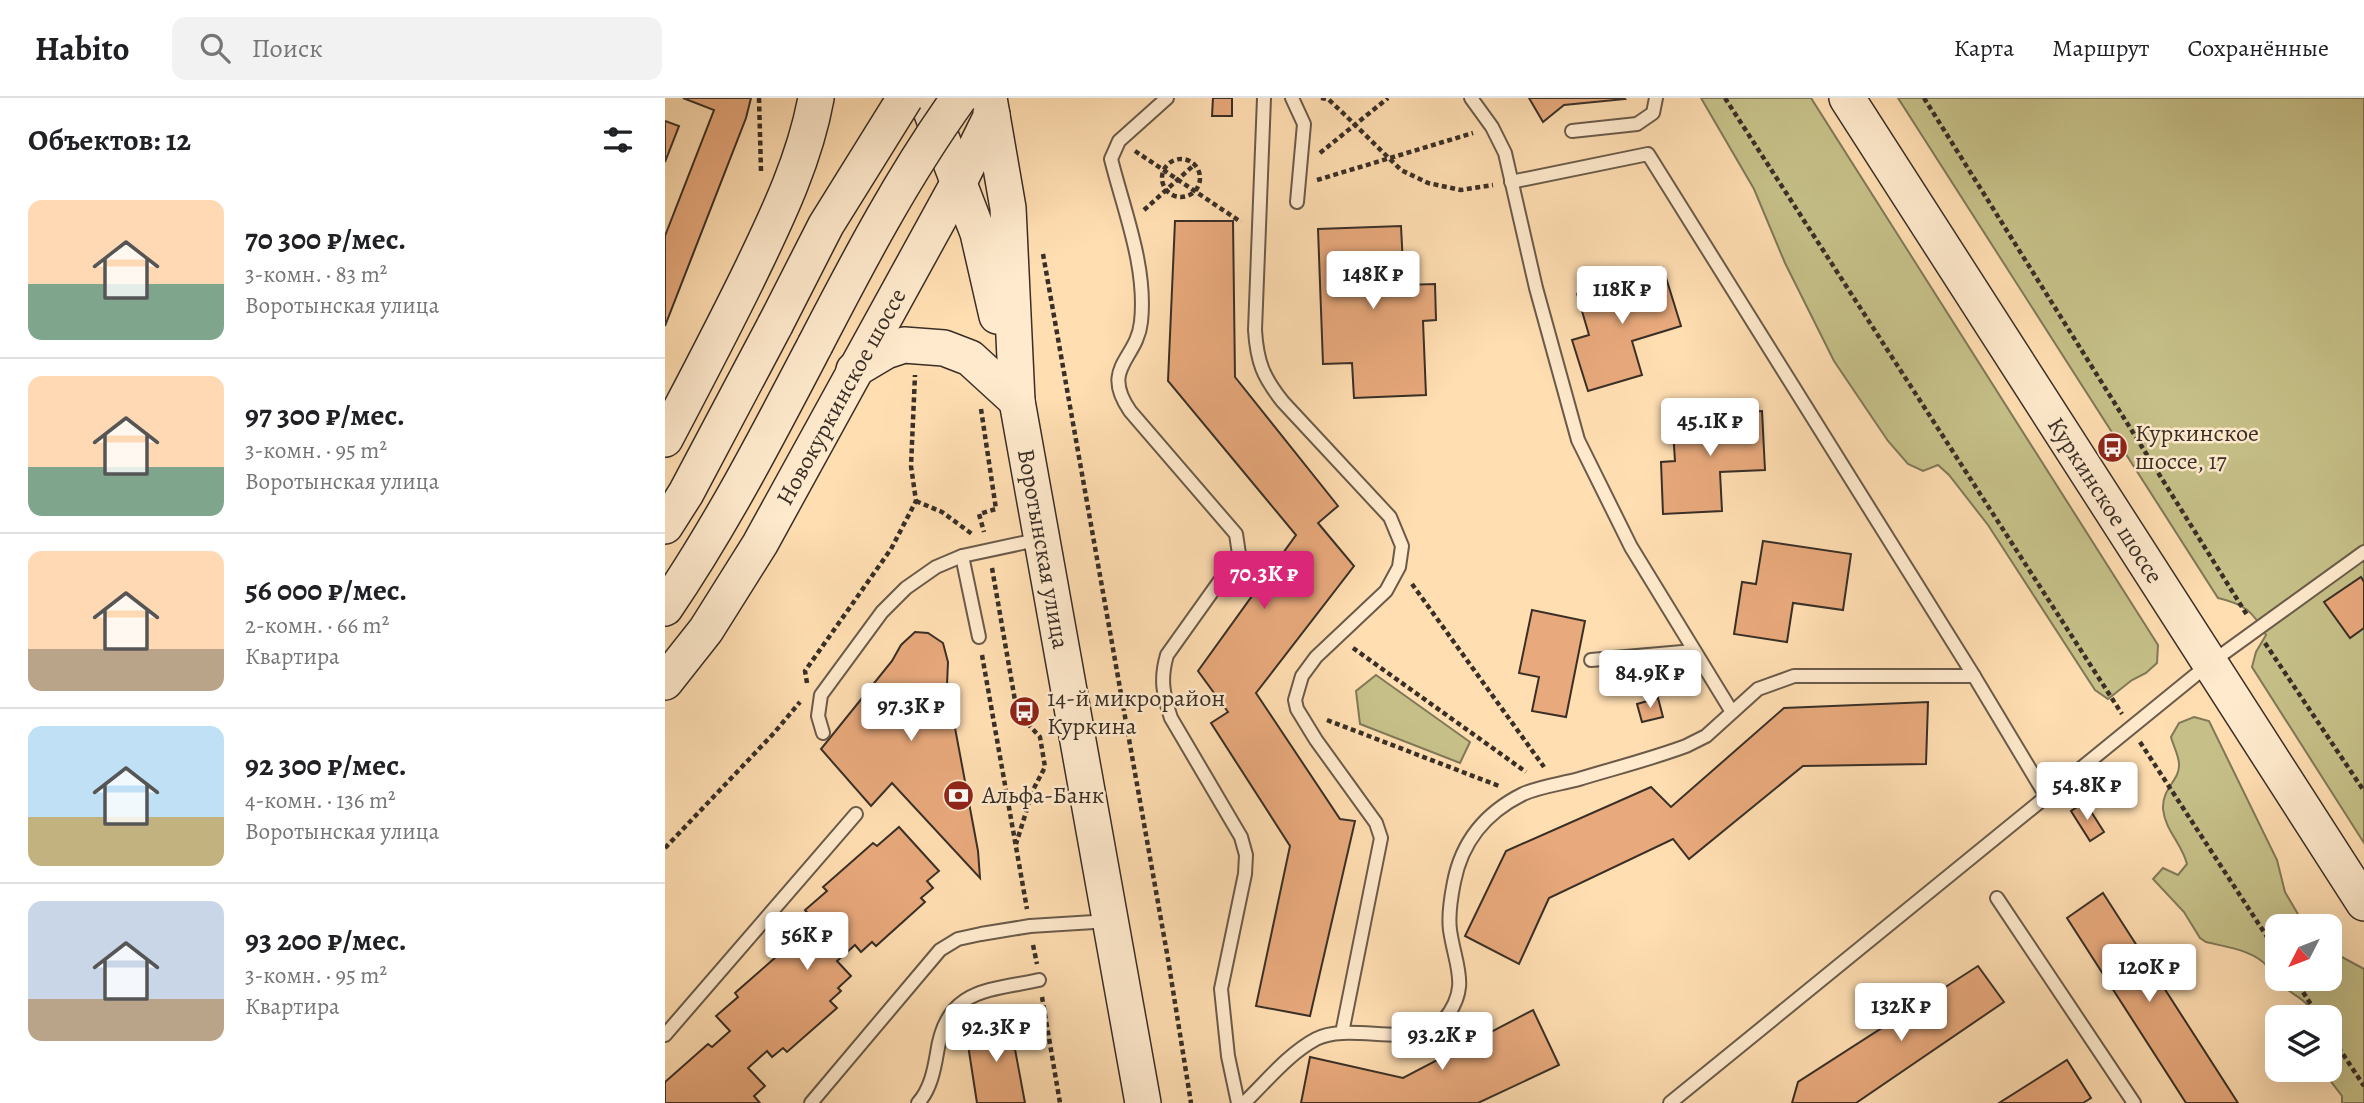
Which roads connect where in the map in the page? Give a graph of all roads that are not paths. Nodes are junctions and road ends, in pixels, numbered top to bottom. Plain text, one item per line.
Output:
1 (816, 98) edge
2 (905, 98) edge
3 (926, 98) edge
4 (959, 98) edge
5 (1167, 98) edge
6 (1264, 98) edge
7 (1292, 98) edge
8 (1471, 98) edge
9 (1656, 98) edge
10 (1847, 98) edge
11 (991, 107) edge
12 (1572, 131) dead end
13 (959, 182) junction
14 (1511, 182) junction
15 (1297, 202) dead end
16 (854, 370) junction
17 (1017, 401) junction
18 (665, 439) edge
19 (665, 526) edge
20 (1042, 539) junction
21 (2364, 552) edge
22 (962, 556) junction
23 (665, 608) edge
24 (979, 637) road end
25 (1694, 651) junction
26 (1591, 660) dead end
27 (2209, 664) junction
28 (1974, 676) junction
29 (665, 682) edge
30 (1732, 712) junction
31 (823, 733) dead end
32 (2046, 796) junction
33 (856, 814) dead end
34 (1997, 898) dead end
35 (2364, 903) edge
36 (1110, 921) junction
37 (1039, 981) road end
38 (1342, 1033) junction
39 (665, 1035) edge
40 (810, 1103) edge
41 (918, 1103) edge
42 (1143, 1103) edge
43 (1238, 1103) edge
44 (1244, 1103) edge
45 (1669, 1103) edge
46 (2134, 1103) edge

1 - 18 main road
2 - 19 main road, bridge
3 - 13 main road
4 - 23 main road, Новокуркинское шоссе, bridge
5 - 43 lane
6 - 38 lane
7 - 15 lane
8 - 14 lane
9 - 12 lane
10 - 27 main road, Куркинское шоссе
11 - 13 main road, Новокуркинское шоссе
11 - 17 main road, Воротынская улица
13 - 16 main road, Новокуркинское шоссе
13 - 17 main road
14 - 25 lane
14 - 28 lane
16 - 17 main road
16 - 29 main road, Новокуркинское шоссе
17 - 20 main road, Воротынская улица
20 - 22 lane
20 - 36 main road, Воротынская улица
21 - 27 lane
22 - 24 lane
22 - 31 lane
25 - 26 lane
25 - 30 lane
27 - 32 lane
27 - 35 main road, Куркинское шоссе
28 - 30 lane
28 - 32 lane
30 - 38 lane
32 - 45 lane
33 - 39 lane
34 - 46 lane
36 - 40 lane
36 - 42 main road, Воротынская улица
37 - 41 lane
38 - 44 lane

